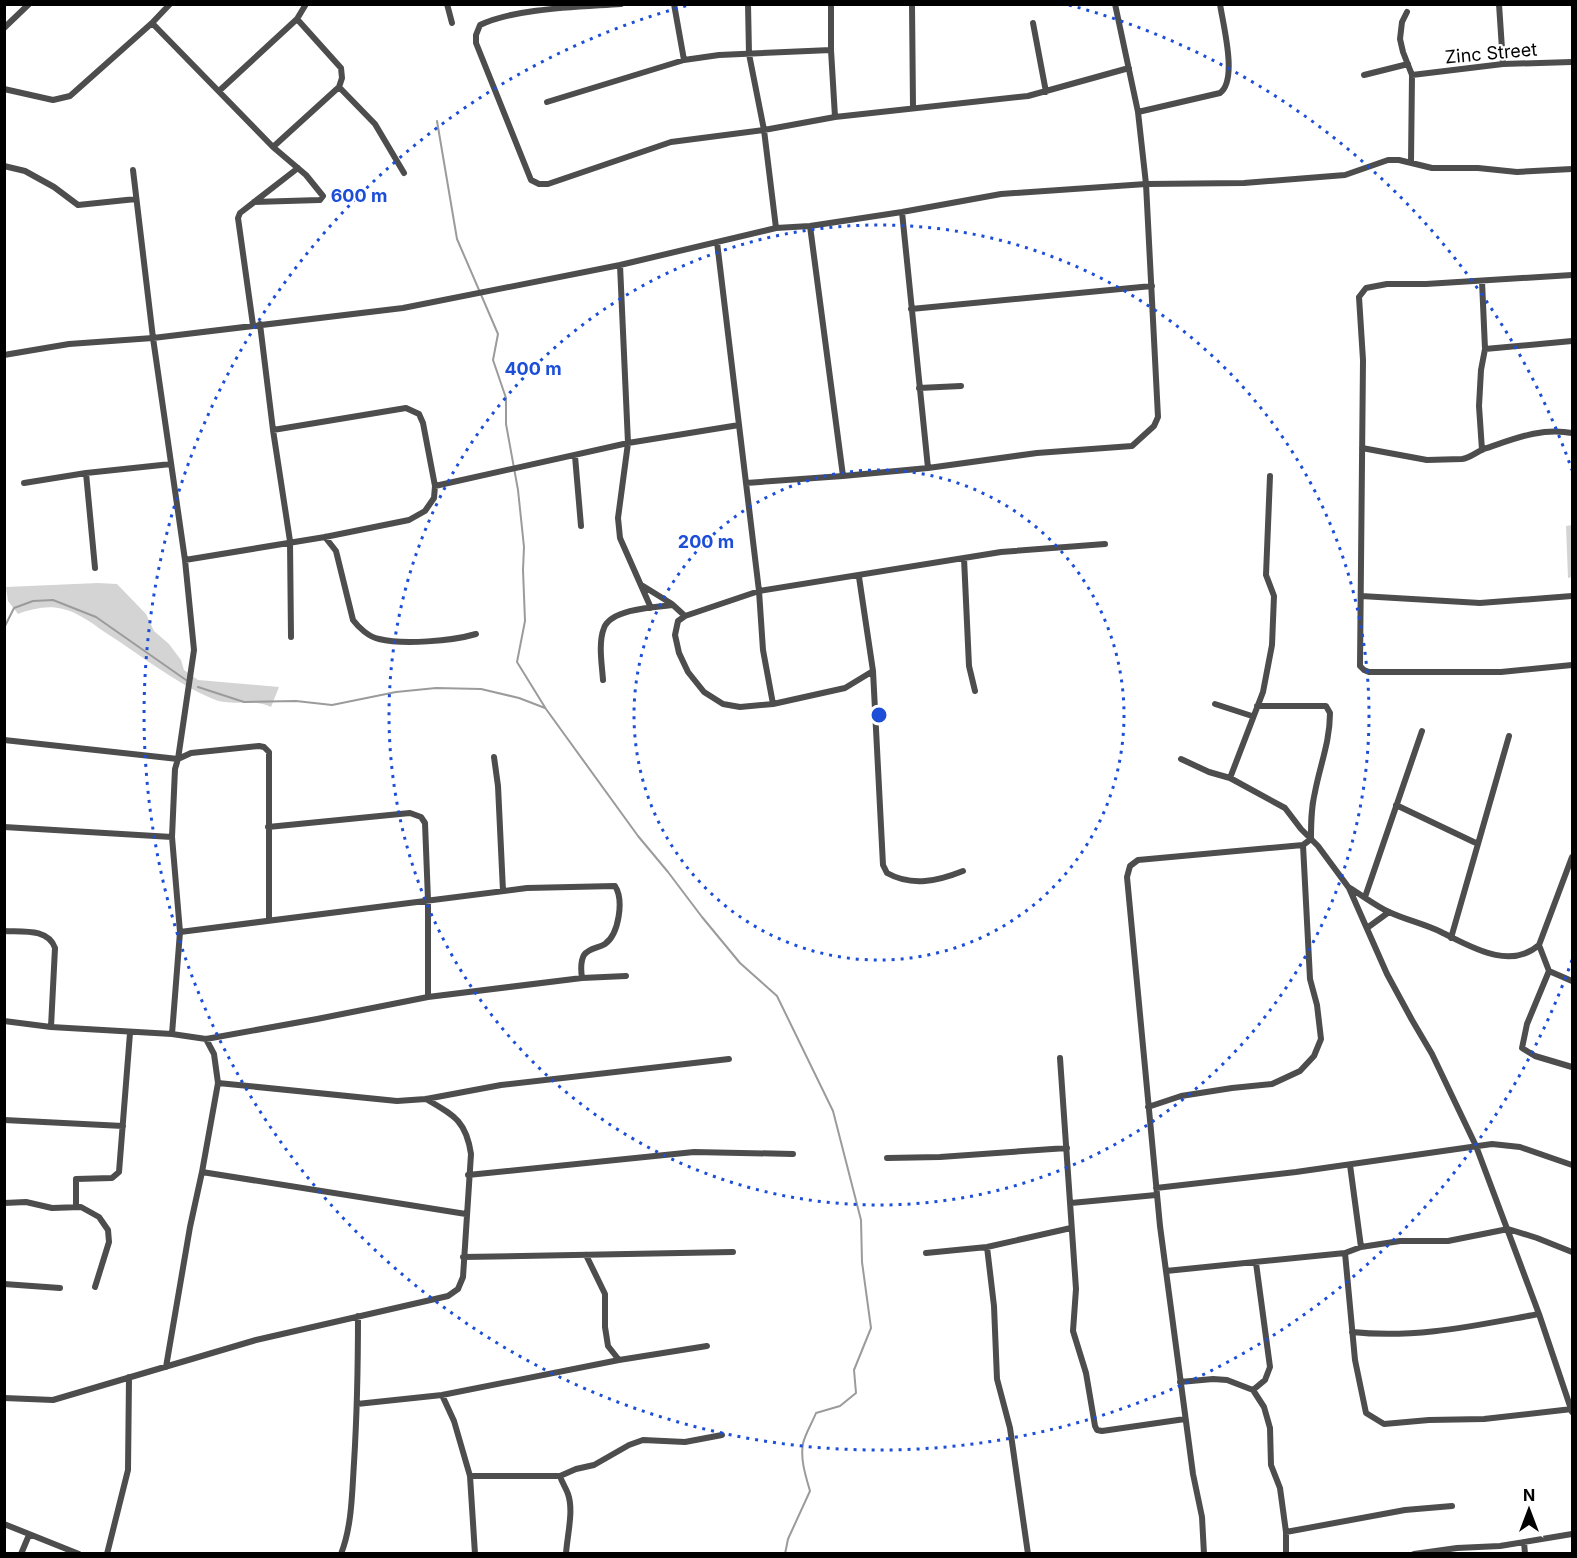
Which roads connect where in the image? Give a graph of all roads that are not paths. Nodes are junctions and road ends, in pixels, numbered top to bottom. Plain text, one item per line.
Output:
1 (29, 4) edge
2 (170, 4) edge
3 (306, 4) edge
4 (447, 4) edge
5 (510, 4) edge
6 (621, 4) edge
7 (674, 4) edge
8 (748, 4) edge
9 (831, 4) edge
10 (912, 4) edge
11 (1115, 4) edge
12 (1220, 4) edge
13 (1499, 4) edge
14 (602, 5) edge
15 (1407, 12) dead end
16 (511, 14) junction
17 (297, 19) junction
18 (152, 23) junction
19 (452, 23) dead end
20 (1033, 23) dead end
21 (4, 28) edge
22 (831, 50) junction
23 (749, 54) junction
24 (684, 60) junction
25 (1572, 62) edge
26 (1408, 64) junction
27 (1503, 64) junction
28 (1129, 68) junction
29 (1364, 75) dead end
30 (1412, 75) junction
31 (339, 87) junction
32 (4, 89) edge
33 (219, 91) junction
34 (1046, 92) junction
35 (547, 102) dead end
36 (914, 107) junction
37 (1138, 112) junction
38 (835, 117) junction
39 (764, 130) junction
40 (273, 147) junction
41 (1411, 162) junction
42 (4, 166) edge
43 (298, 168) junction
44 (1572, 169) edge
45 (133, 170) dead end
46 (404, 173) dead end
47 (1146, 184) junction
48 (136, 199) junction
49 (254, 202) junction
50 (902, 212) junction
51 (810, 226) junction
52 (776, 228) junction
53 (717, 242) junction
54 (620, 265) junction
55 (1572, 275) edge
56 (1482, 281) junction
57 (1152, 286) junction
58 (911, 309) junction
59 (257, 324) junction
60 (153, 338) junction
61 (1572, 341) edge
62 (1485, 349) junction
63 (4, 355) edge
64 (961, 386) dead end
65 (919, 388) junction
66 (739, 425) junction
67 (273, 430) junction
68 (1572, 433) edge
69 (628, 443) junction
70 (1362, 448) junction
71 (1482, 450) junction
72 (575, 456) junction
73 (171, 464) junction
74 (927, 468) junction
75 (86, 473) junction
76 (843, 476) junction
77 (1270, 476) dead end
78 (24, 483) dead end
79 (746, 483) junction
80 (435, 486) junction
81 (581, 526) dead end
82 (325, 537) junction
83 (290, 542) junction
84 (1105, 544) dead end
85 (964, 558) junction
86 (185, 560) junction
87 (95, 568) dead end
88 (859, 577) junction
89 (642, 586) junction
90 (759, 591) junction
91 (1361, 596) junction
92 (1572, 596) edge
93 (673, 605) junction
94 (651, 608) junction
95 (685, 616) junction
96 (476, 634) dead end
97 (291, 637) dead end
98 (1572, 665) edge
99 (873, 671) junction
100 (603, 680) dead end
101 (975, 691) dead end
102 (773, 704) junction
103 (1215, 704) dead end
104 (1257, 706) junction
105 (1252, 716) junction
106 (1422, 731) dead end
107 (1509, 736) dead end
108 (4, 740) edge
109 (494, 757) dead end
110 (178, 759) junction
111 (1181, 759) dead end
112 (1230, 778) junction
113 (1396, 805) junction
114 (4, 827) edge
115 (268, 827) junction
116 (172, 837) junction
117 (1311, 839) junction
118 (1478, 844) junction
119 (1302, 845) junction
120 (1572, 857) edge
121 (963, 871) dead end
122 (1349, 888) junction
123 (503, 891) junction
124 (1365, 897) junction
125 (428, 900) junction
126 (1389, 912) junction
127 (269, 920) junction
128 (1367, 928) junction
129 (4, 931) edge
130 (180, 932) junction
131 (1451, 938) junction
132 (1539, 945) junction
133 (1549, 971) junction
134 (626, 976) dead end
135 (582, 978) junction
136 (1572, 981) edge
137 (428, 997) junction
138 (4, 1021) edge
139 (51, 1027) junction
140 (130, 1033) junction
141 (172, 1034) junction
142 (206, 1039) junction
143 (1060, 1058) dead end
144 (729, 1059) dead end
145 (1572, 1067) edge
146 (218, 1083) junction
147 (426, 1099) junction
148 (1148, 1107) junction
149 (4, 1120) edge
150 (123, 1126) junction
151 (1476, 1146) junction
152 (1067, 1148) junction
153 (793, 1154) dead end
154 (887, 1158) dead end
155 (1350, 1165) junction
156 (1572, 1165) edge
157 (202, 1172) junction
158 (468, 1175) junction
159 (1156, 1191) junction
160 (4, 1203) edge
161 (1071, 1203) junction
162 (76, 1207) junction
163 (466, 1214) junction
164 (1071, 1228) junction
165 (1508, 1229) junction
166 (987, 1247) junction
167 (1361, 1247) junction
168 (733, 1252) dead end
169 (1572, 1252) edge
170 (926, 1253) dead end
171 (1345, 1253) junction
172 (586, 1255) junction
173 (463, 1257) junction
174 (1256, 1263) junction
175 (1166, 1271) junction
176 (4, 1284) edge
177 (95, 1287) dead end
178 (60, 1288) dead end
179 (1539, 1314) junction
180 (358, 1316) junction
181 (1352, 1332) junction
182 (707, 1346) dead end
183 (619, 1360) junction
184 (166, 1366) junction
185 (129, 1377) junction
186 (1180, 1382) junction
187 (1254, 1390) junction
188 (442, 1395) junction
189 (4, 1398) edge
190 (357, 1404) junction
191 (1572, 1410) edge
192 (1185, 1419) junction
193 (723, 1435) dead end
194 (470, 1476) junction
195 (560, 1476) junction
196 (1452, 1506) dead end
197 (4, 1524) edge
198 (1286, 1533) junction
199 (29, 1534) junction
200 (1572, 1534) edge
201 (1524, 1542) junction
202 (21, 1554) edge
203 (79, 1554) edge
204 (107, 1554) edge
205 (341, 1554) edge
206 (475, 1554) edge
207 (566, 1554) edge
208 (1028, 1554) edge
209 (1204, 1554) edge
210 (1286, 1554) edge
211 (1414, 1554) edge
212 (1525, 1554) edge

1 - 21 street
2 - 18 street
3 - 17 street
4 - 19 street
5 - 16 street
6 - 14 street
7 - 24 street
8 - 23 street
9 - 22 street
10 - 36 street
11 - 28 street
12 - 37 street
13 - 27 street
14 - 16 street
15 - 26 street
16 - 39 street
17 - 31 street
17 - 33 street
18 - 32 street
18 - 33 street
20 - 34 street
22 - 23 street
22 - 38 street
23 - 24 street
23 - 39 street
24 - 35 street
25 - 27 street, Zinc Street
26 - 29 street
26 - 30 street
27 - 30 street, Zinc Street
28 - 34 street
28 - 37 street
30 - 41 street
31 - 40 street
31 - 46 street
33 - 40 street
34 - 36 street
36 - 38 street
37 - 47 street
38 - 39 street
39 - 52 street
40 - 43 street
41 - 44 street
41 - 47 street
42 - 48 street
43 - 49 street
43 - 49 street
45 - 48 street
47 - 50 street
47 - 57 street
48 - 60 street
49 - 59 street
50 - 51 street
50 - 58 street
51 - 52 street
51 - 76 street
52 - 53 street
53 - 54 street
53 - 66 street
54 - 59 street
54 - 69 street
55 - 56 street
56 - 62 street
56 - 70 street
57 - 58 street
57 - 74 street
58 - 65 street
59 - 60 street
59 - 67 street
60 - 63 street
60 - 73 street
61 - 62 street
62 - 71 street
64 - 65 street
65 - 74 street
66 - 69 street
66 - 79 street
67 - 80 street
67 - 83 street
68 - 71 street
69 - 72 street
69 - 89 street
70 - 71 street
70 - 91 street
72 - 80 street
72 - 81 street
73 - 75 street
73 - 86 street
74 - 76 street
75 - 78 street
75 - 87 street
76 - 79 street
77 - 104 street
79 - 90 street
80 - 82 street
82 - 83 street
82 - 96 street
83 - 86 street
83 - 97 street
84 - 85 street
85 - 88 street
85 - 101 street
86 - 110 street
88 - 90 street
88 - 99 street
89 - 93 street
89 - 94 street
90 - 95 street
90 - 102 street
91 - 92 street
91 - 98 street
93 - 94 street
93 - 95 street
94 - 100 street
95 - 102 street
99 - 102 street
99 - 121 street
103 - 105 street
104 - 105 street
104 - 117 street
105 - 112 street
106 - 113 street
107 - 118 street
108 - 110 street
109 - 123 street
110 - 115 street
110 - 116 street
111 - 112 street
112 - 117 street
113 - 118 street
113 - 124 street
114 - 116 street
115 - 125 street
115 - 127 street
116 - 130 street
117 - 119 street
117 - 122 street
118 - 131 street
119 - 148 street
119 - 148 street
120 - 132 street
122 - 124 street
122 - 128 street
123 - 125 street
123 - 135 street
124 - 126 street
125 - 127 street
125 - 137 street
126 - 128 street
126 - 131 street
127 - 130 street
128 - 151 street
129 - 139 street
130 - 141 street
131 - 132 street
132 - 133 street
133 - 136 street
133 - 145 street
134 - 135 street
135 - 137 street
137 - 142 street
138 - 139 street
139 - 140 street
140 - 141 street
140 - 150 street
141 - 142 street
142 - 146 street
143 - 152 street
144 - 147 street
146 - 147 street
146 - 157 street
147 - 158 street
148 - 159 street
149 - 150 street
150 - 162 street
151 - 155 street
151 - 156 street
151 - 165 street
152 - 154 street
152 - 161 street
153 - 158 street
155 - 159 street
155 - 167 street
157 - 163 street
157 - 184 street
158 - 163 street
159 - 161 street
159 - 175 street
160 - 162 street
161 - 164 street
162 - 177 street
163 - 173 street
164 - 166 street
164 - 192 street
165 - 167 street
165 - 169 street
165 - 179 street
166 - 170 street
166 - 208 street
167 - 171 street
168 - 172 street
171 - 174 street
171 - 181 street
172 - 173 street
172 - 183 street
173 - 180 street
174 - 175 street
174 - 187 street
175 - 186 street
176 - 178 street
179 - 181 street
179 - 191 street
180 - 184 street
180 - 190 street
181 - 191 street
182 - 183 street
183 - 188 street
184 - 185 street
185 - 189 street
185 - 204 street
186 - 187 street
186 - 192 street
187 - 198 street
188 - 190 street
188 - 194 street
190 - 205 street
192 - 209 street
193 - 195 street
194 - 195 street
194 - 206 street
195 - 207 street
196 - 198 street
197 - 199 street
198 - 210 street
199 - 202 street
199 - 203 street
200 - 201 street
201 - 211 street
201 - 212 street

